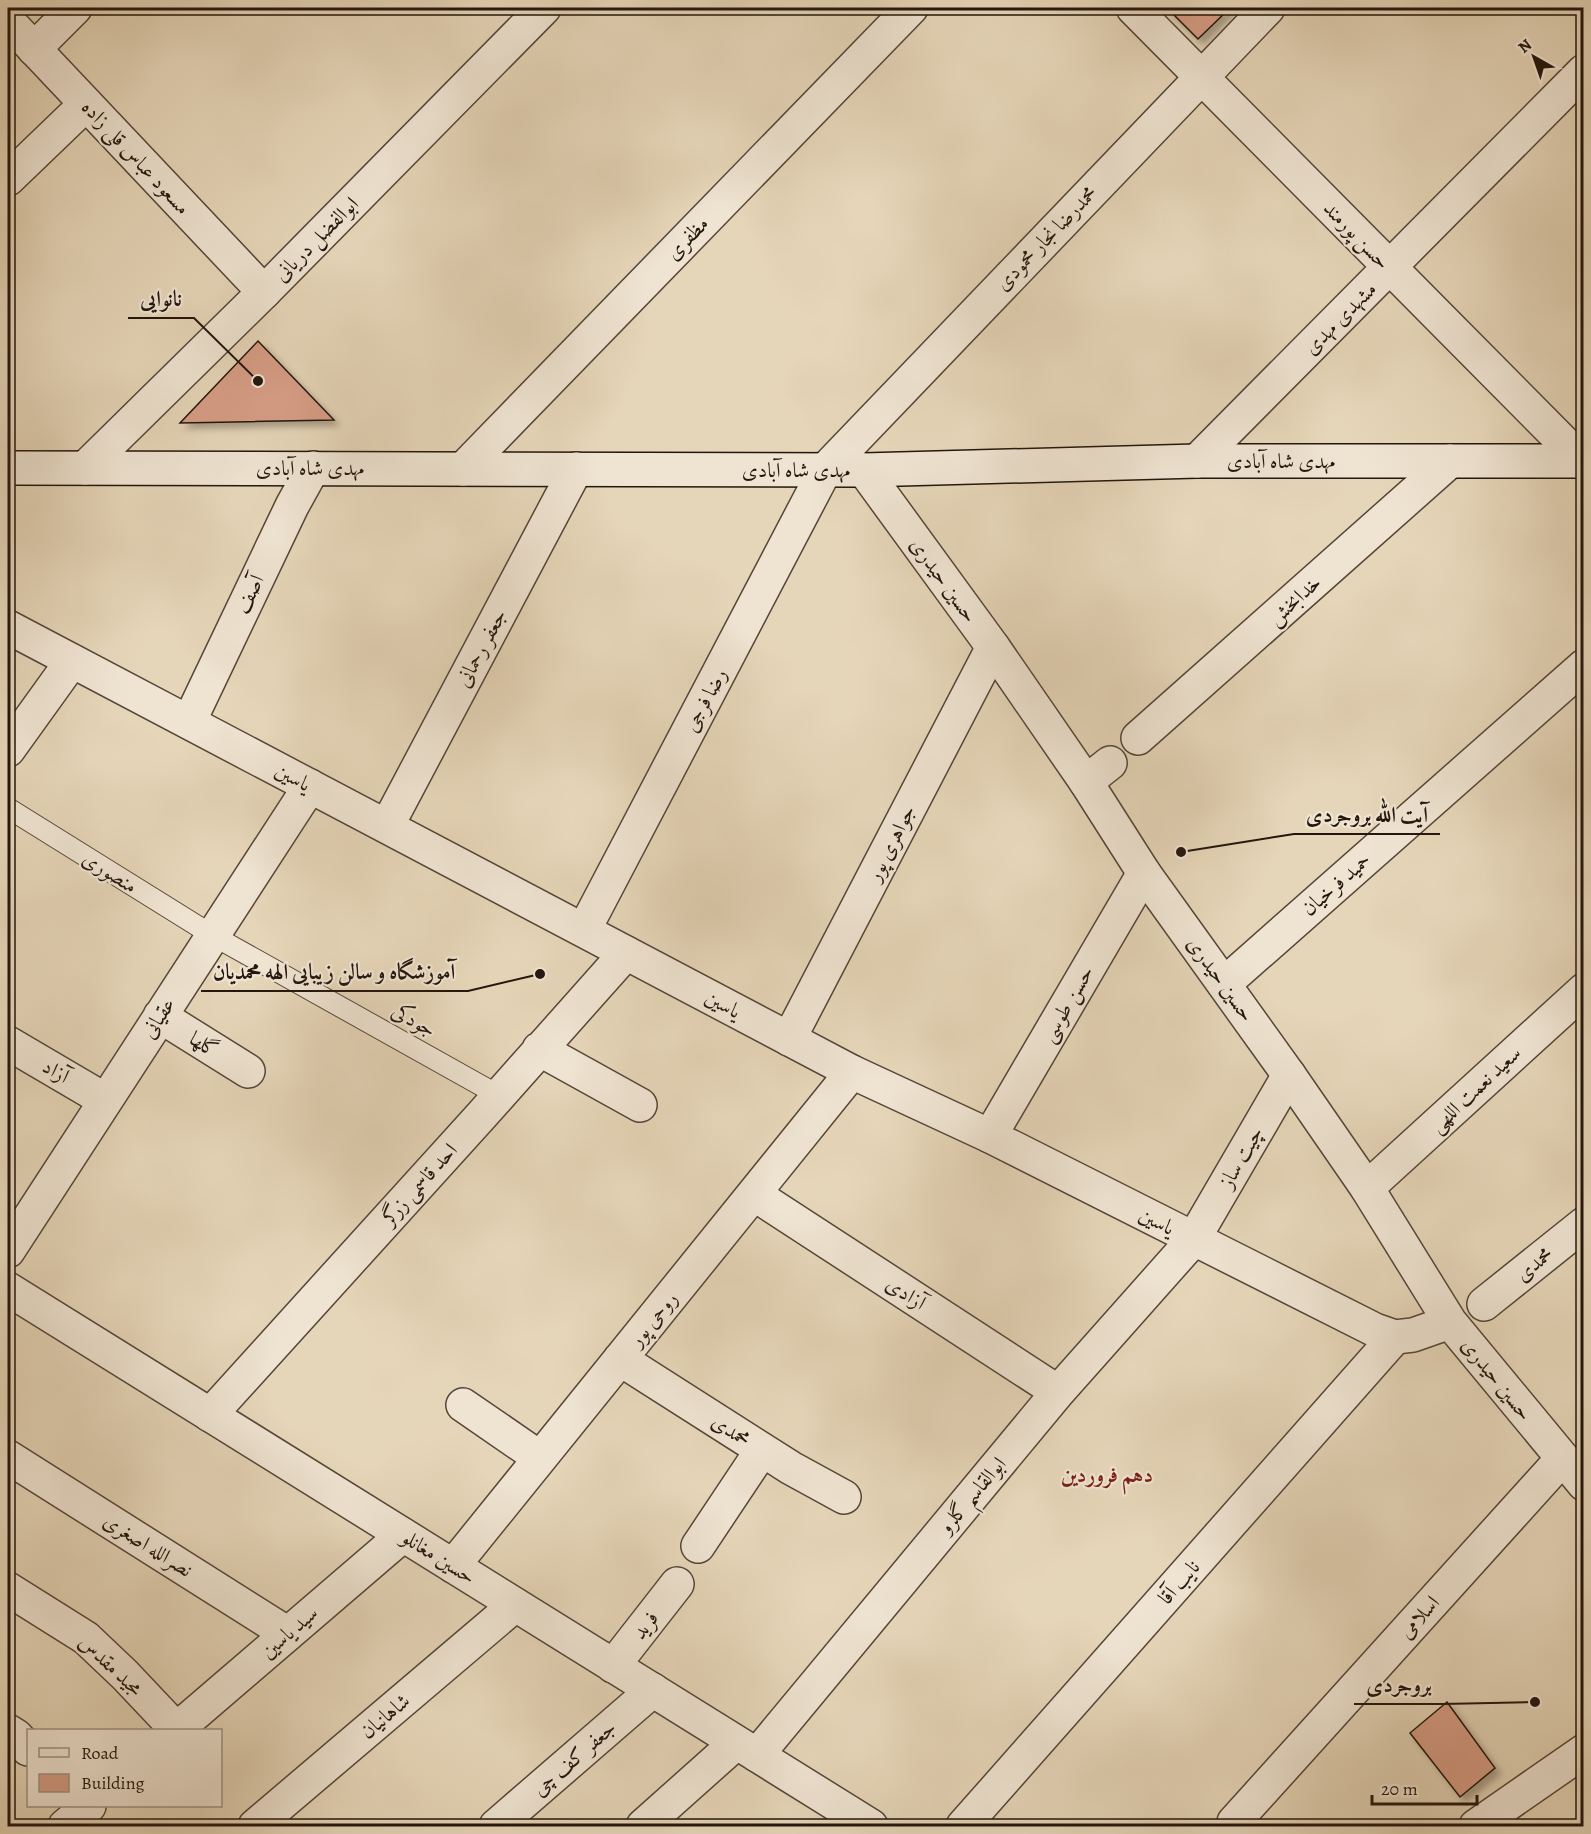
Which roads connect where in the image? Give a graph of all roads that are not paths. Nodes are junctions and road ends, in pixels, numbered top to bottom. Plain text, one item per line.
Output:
1 (75, 8) edge
2 (544, 8) edge
3 (911, 8) edge
4 (1133, 8) edge
5 (1268, 8) edge
6 (8, 21) edge
7 (34, 49) junction
8 (1584, 71) edge
9 (1201, 76) junction
10 (86, 104) junction
11 (8, 179) edge
12 (1389, 268) junction
13 (264, 292) junction
14 (1583, 460) edge
15 (1197, 461) junction
16 (1450, 461) junction
17 (8, 468) edge
18 (85, 468) junction
19 (313, 468) junction
20 (463, 469) junction
21 (576, 469) junction
22 (825, 470) junction
23 (864, 470) junction
24 (8, 627) edge
25 (993, 647) junction
26 (72, 661) junction
27 (1584, 666) edge
28 (189, 722) junction
29 (1138, 738) dead end
30 (8, 750) edge
31 (310, 786) junction
32 (8, 808) edge
33 (387, 826) junction
34 (1144, 873) junction
35 (584, 930) junction
36 (212, 935) junction
37 (626, 952) junction
38 (1224, 984) junction
39 (1584, 990) edge
40 (160, 1016) junction
41 (789, 1039) junction
42 (8, 1043) edge
43 (539, 1049) junction
44 (248, 1071) dead end
45 (852, 1072) junction
46 (1289, 1075) junction
47 (498, 1095) junction
48 (105, 1100) junction
49 (640, 1106) dead end
50 (990, 1136) junction
51 (1367, 1188) junction
52 (754, 1194) junction
53 (1584, 1224) edge
54 (1193, 1240) junction
55 (8, 1251) edge
56 (8, 1289) edge
57 (1484, 1304) dead end
58 (1450, 1322) junction
59 (1395, 1337) junction
60 (620, 1359) junction
61 (1058, 1392) junction
62 (463, 1405) dead end
63 (210, 1415) junction
64 (762, 1450) junction
65 (8, 1457) edge
66 (540, 1458) junction
67 (1562, 1459) junction
68 (1584, 1484) edge
69 (844, 1497) dead end
70 (403, 1534) junction
71 (698, 1546) dead end
72 (453, 1566) junction
73 (677, 1584) dead end
74 (8, 1589) edge
75 (515, 1605) junction
76 (288, 1634) junction
77 (613, 1666) junction
78 (652, 1690) junction
79 (175, 1729) edge
80 (177, 1729) edge
81 (8, 1731) edge
82 (27, 1748) edge
83 (747, 1749) junction
84 (1584, 1751) edge
85 (255, 1827) edge
86 (496, 1827) edge
87 (643, 1827) edge
88 (871, 1827) edge
89 (963, 1827) edge
90 (1241, 1827) edge
91 (1476, 1827) edge

1 - 7 street
2 - 13 street, ابوالفضل دریانی
3 - 20 street, مظفری
4 - 9 street, حسن پورمند
5 - 9 street, محمدرضا نجار محمودی
6 - 7 street, مسعود عباس قلی زاده
7 - 10 street, مسعود عباس قلی زاده
8 - 12 street, مشهدی مهدی
9 - 12 street, حسن پورمند
9 - 22 street, محمدرضا نجار محمودی
10 - 11 street
10 - 13 street, مسعود عباس قلی زاده
12 - 14 street, حسن پورمند
12 - 15 street, مشهدی مهدی
13 - 18 street, ابوالفضل دریانی
14 - 16 street, مهدی شاه آبادی
15 - 16 street, مهدی شاه آبادی
15 - 23 street, مهدی شاه آبادی
16 - 29 street, خدابخش
17 - 18 street, مهدی شاه آبادی
18 - 19 street, مهدی شاه آبادی
19 - 20 street, مهدی شاه آبادی
19 - 28 street, آصف
20 - 21 street, مهدی شاه آبادی
21 - 22 street, مهدی شاه آبادی
21 - 33 street, جعفر رحمانی
22 - 23 street, مهدی شاه آبادی
22 - 35 street, رضا فرجی
23 - 25 street, حسین حیدری
24 - 26 street, یاسین
25 - 34 street, حسین حیدری
25 - 41 street, جواهری پور
26 - 28 street, یاسین
26 - 30 street
27 - 38 street, حمید فرخیان
28 - 31 street, یاسین
31 - 33 street, یاسین
31 - 36 street, عقیانی
32 - 36 lane, منصوری
33 - 35 street, یاسین
34 - 38 street, حسین حیدری
34 - 50 street, حسن طوسی
35 - 37 street, یاسین
36 - 40 street, عقیانی
36 - 47 lane, جودکی
37 - 41 street, یاسین
37 - 43 street, احد قاسمی زرگر
38 - 46 street, حسین حیدری
39 - 51 street, سعید نعمت اللهی
40 - 44 street, گلها
40 - 48 street, عقیانی
41 - 45 street, یاسین
42 - 48 street, آزاد
43 - 47 street, احد قاسمی زرگر
43 - 49 street
45 - 50 street, یاسین
45 - 52 street, روحی پور
46 - 51 street, حسین حیدری
46 - 54 street, چیت ساز
47 - 63 street, احد قاسمی زرگر
48 - 55 street, عقیانی
50 - 54 street, یاسین
51 - 58 street, حسین حیدری
52 - 60 street, روحی پور
52 - 61 street, آزادی
53 - 57 street, محمدی
54 - 59 street, یاسین
54 - 61 street, ابوالقاسم گلرو
56 - 63 street, حسین مغانلو
58 - 59 street
58 - 67 street, حسین حیدری
59 - 89 street, نایب آقا
60 - 64 street, محمدی
60 - 66 street, روحی پور
61 - 83 street, ابوالقاسم گلرو
62 - 66 street
63 - 70 street, حسین مغانلو
64 - 69 street, محمدی
64 - 71 street
65 - 76 street, نصرالله اصغری
66 - 72 street, روحی پور
67 - 68 street, حسین حیدری
67 - 90 street, اسلامی
70 - 72 street, حسین مغانلو
70 - 76 street, سید یاسین
72 - 75 street, حسین مغانلو
73 - 77 street, فرید
74 - 79 street, مجید مقدس
75 - 77 street, حسین مغانلو
75 - 85 street, شاهانیان
76 - 80 street, سید یاسین
77 - 78 street, حسین مغانلو
78 - 83 street, حسین مغانلو
78 - 86 street, جعفر کف چی
81 - 82 street
83 - 87 street, ابوالقاسم گلرو
83 - 88 street, حسین مغانلو
84 - 91 street

